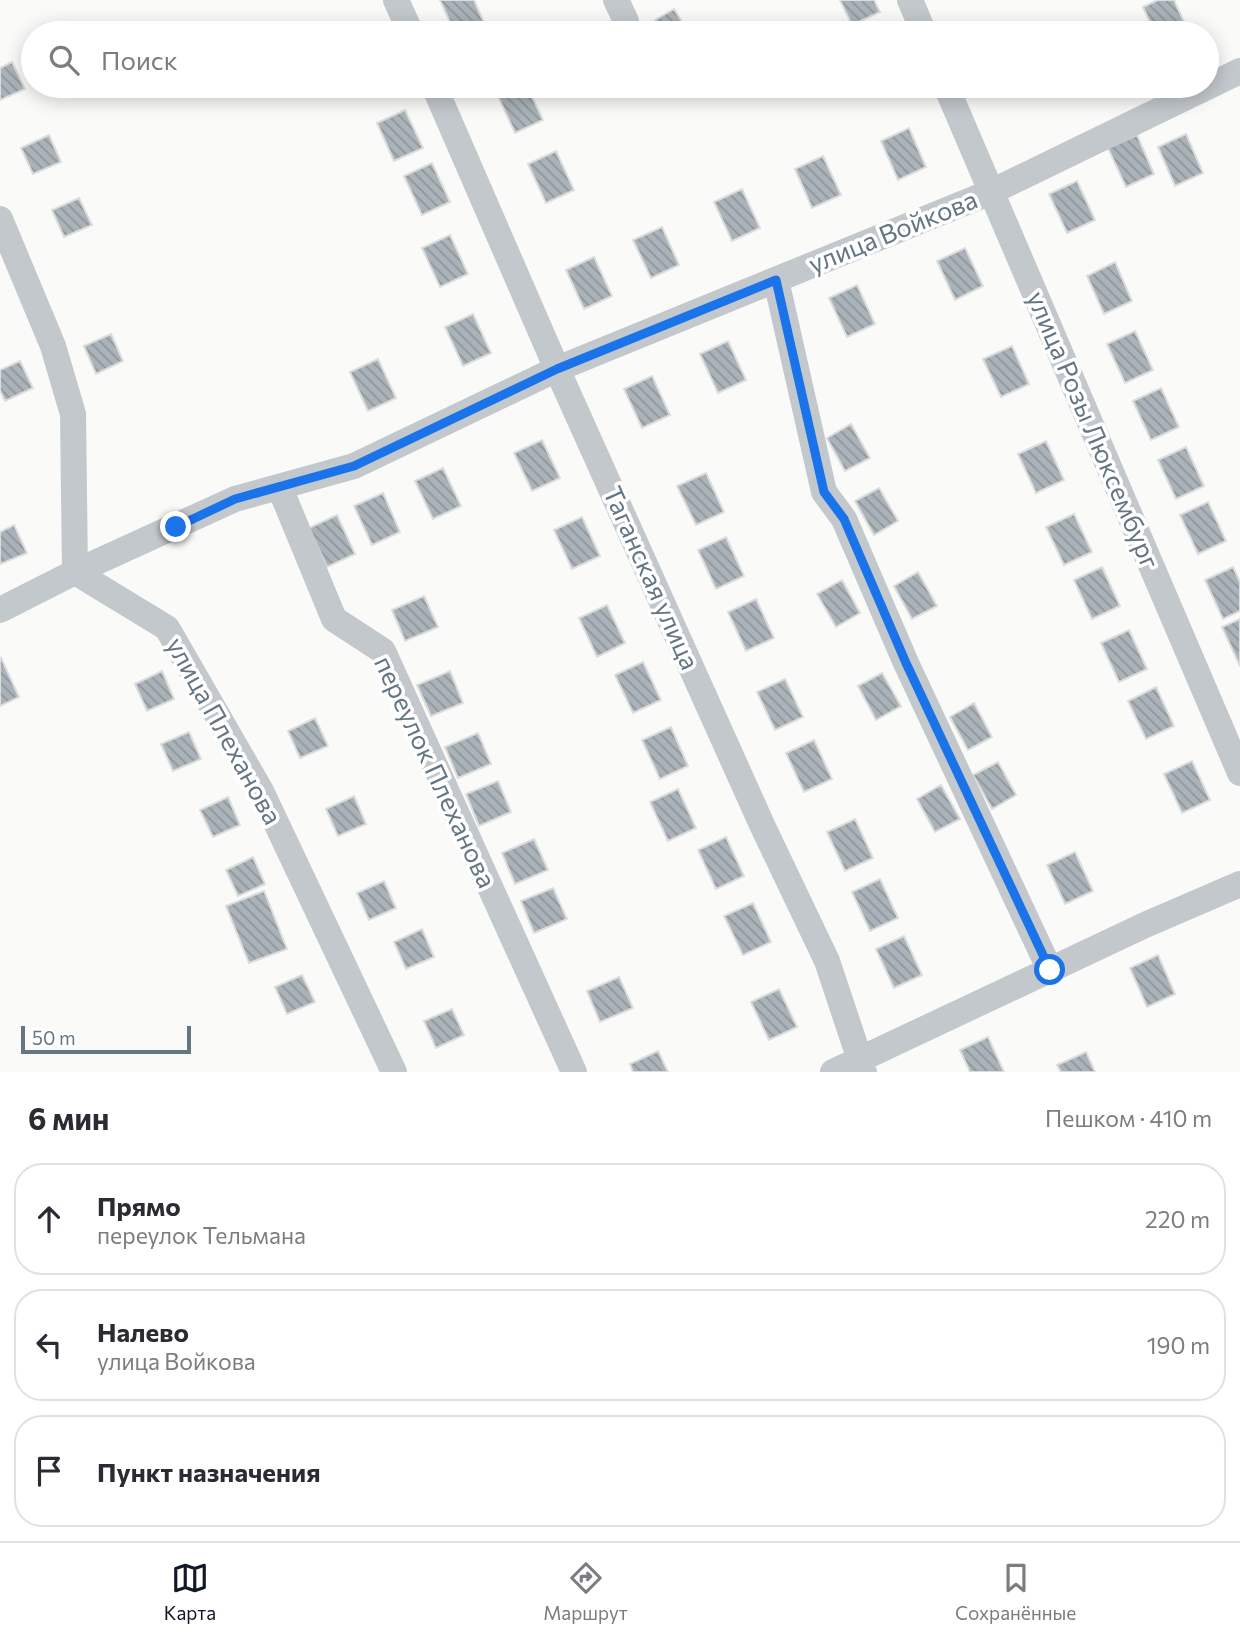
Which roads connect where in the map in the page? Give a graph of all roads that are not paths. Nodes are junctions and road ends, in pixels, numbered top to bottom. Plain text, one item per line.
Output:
1 (396, 0) edge
2 (910, 0) edge
3 (406, 21) edge
4 (919, 21) edge
5 (1240, 71) edge
6 (1219, 81) edge
7 (438, 98) edge
8 (951, 98) edge
9 (1184, 98) edge
10 (991, 192) junction
11 (0, 219) edge
12 (776, 280) junction
13 (557, 369) junction
14 (280, 488) junction
15 (75, 572) junction
16 (0, 610) edge
17 (1240, 773) edge
18 (1240, 884) edge
19 (1050, 970) junction
20 (862, 1066) edge
21 (394, 1072) edge
22 (574, 1072) edge
23 (833, 1072) edge

1 - 3 street
2 - 4 street
5 - 6 street, улица Войкова
7 - 13 street, Таганская улица
8 - 10 street, улица Розы Люксембург
9 - 10 street, улица Войкова
10 - 12 street, улица Войкова
10 - 17 street, улица Розы Люксембург
11 - 15 street
12 - 13 street, улица Войкова
12 - 19 street
13 - 14 street, улица Войкова
13 - 20 street, Таганская улица
14 - 15 street, улица Войкова
14 - 22 street, переулок Плеханова
15 - 16 street, улица Войкова
15 - 21 street, улица Плеханова
18 - 19 street
19 - 20 street
20 - 23 street

